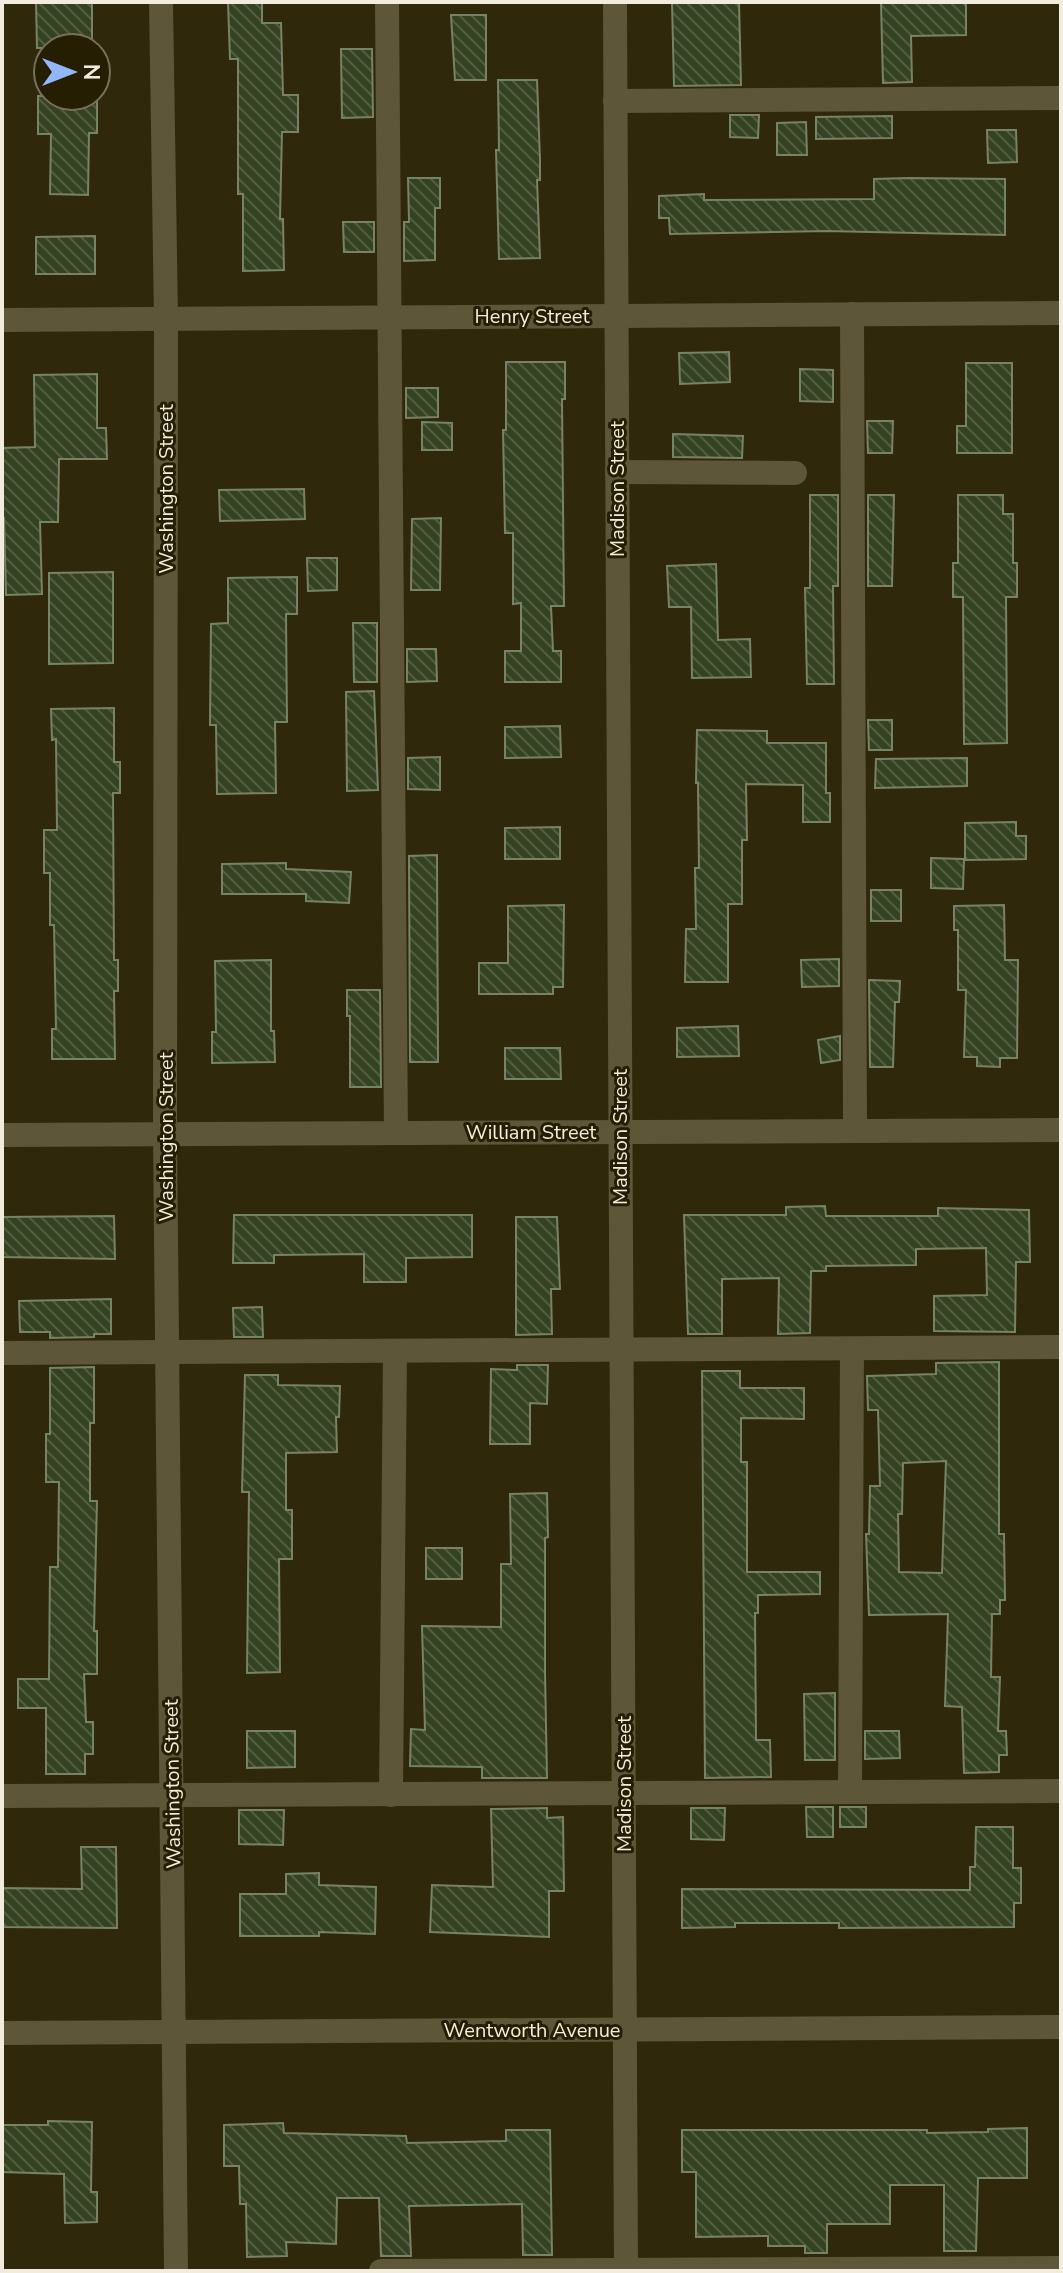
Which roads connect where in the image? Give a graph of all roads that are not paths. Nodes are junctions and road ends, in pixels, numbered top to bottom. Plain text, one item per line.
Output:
1 (161, 2) edge
2 (387, 2) edge
3 (615, 2) edge
4 (1061, 98) edge
5 (615, 101) junction
6 (1061, 313) edge
7 (852, 314) junction
8 (616, 316) junction
9 (391, 318) junction
10 (166, 319) junction
11 (2, 320) edge
12 (617, 472) junction
13 (795, 473) dead end
14 (1061, 1130) edge
15 (855, 1131) junction
16 (620, 1132) junction
17 (396, 1133) junction
18 (165, 1134) junction
19 (2, 1135) edge
20 (1061, 1347) edge
21 (852, 1349) junction
22 (622, 1350) junction
23 (395, 1351) junction
24 (2, 1353) edge
25 (168, 1353) junction
26 (1061, 1791) edge
27 (850, 1792) junction
28 (624, 1794) junction
29 (172, 1795) junction
30 (391, 1795) junction
31 (2, 1796) edge
32 (1061, 2027) edge
33 (625, 2030) junction
34 (175, 2032) junction
35 (2, 2033) edge
36 (1061, 2268) edge
37 (626, 2270) edge
38 (862, 2270) edge
39 (176, 2271) edge
40 (381, 2271) edge
41 (403, 2271) edge

1 - 10 street, Washington Street
2 - 9 street
3 - 5 street, Madison Street
4 - 5 street
5 - 8 street, Madison Street
6 - 7 street, Henry Street
7 - 8 street, Henry Street
7 - 15 street
8 - 9 street, Henry Street
8 - 12 street, Madison Street
9 - 10 street, Henry Street
9 - 17 street
10 - 11 street, Henry Street
10 - 18 street, Washington Street
12 - 13 street
12 - 16 street, Madison Street
14 - 15 street, William Street
15 - 16 street, William Street
16 - 17 street, William Street
16 - 22 street, Madison Street
17 - 18 street, William Street
18 - 19 street, William Street
18 - 25 street, Washington Street
20 - 21 street
21 - 22 street
21 - 27 street
22 - 23 street
22 - 28 street, Madison Street
23 - 25 street
23 - 30 street
24 - 25 street
25 - 29 street, Washington Street
26 - 27 street
27 - 28 street
28 - 30 street
28 - 33 street, Madison Street
29 - 30 street
29 - 31 street
29 - 34 street, Washington Street
32 - 33 street, Wentworth Avenue
33 - 34 street, Wentworth Avenue
33 - 37 street, Madison Street
34 - 35 street, Wentworth Avenue
34 - 39 street, Washington Street
36 - 38 street
37 - 38 street
37 - 41 street
40 - 41 street

